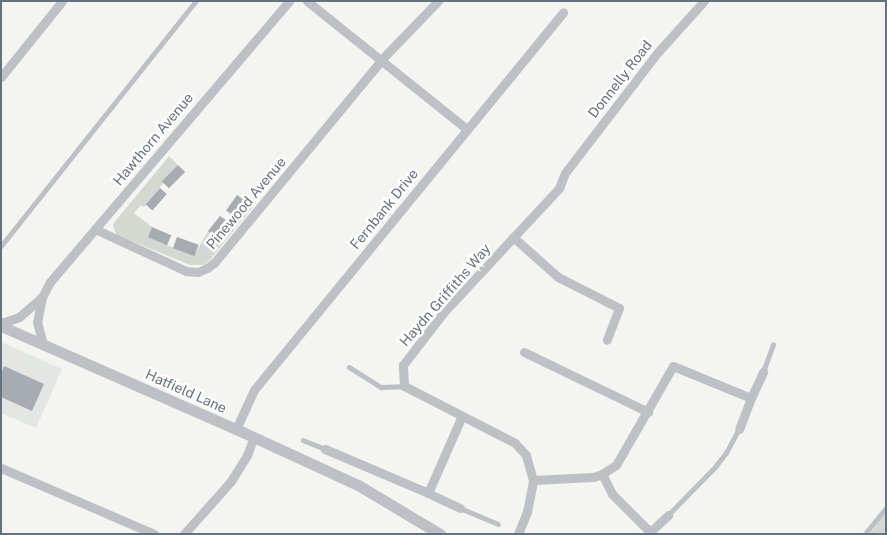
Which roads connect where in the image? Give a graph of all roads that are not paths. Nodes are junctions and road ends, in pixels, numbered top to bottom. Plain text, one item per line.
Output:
1 (62, 1) edge
2 (196, 1) edge
3 (289, 1) edge
4 (307, 1) edge
5 (438, 1) edge
6 (704, 1) edge
7 (563, 12) dead end
8 (382, 59) junction
9 (1, 77) edge
10 (467, 129) junction
11 (563, 178) joint
12 (95, 230) junction
13 (513, 237) junction
14 (1, 246) edge
15 (42, 297) junction
16 (1, 324) edge
17 (606, 340) dead end
18 (43, 344) junction
19 (773, 345) dead end
20 (524, 352) dead end
21 (348, 367) dead end
22 (763, 372) joint
23 (404, 386) junction
24 (751, 398) junction
25 (648, 412) junction
26 (462, 416) junction
27 (236, 428) junction
28 (739, 429) joint
29 (254, 437) junction
30 (303, 440) dead end
31 (325, 449) joint
32 (1, 468) edge
33 (602, 474) junction
34 (533, 480) junction
35 (428, 493) junction
36 (460, 508) joint
37 (886, 508) edge
38 (668, 515) joint
39 (498, 524) dead end
40 (522, 531) edge
41 (649, 533) edge
42 (154, 534) edge
43 (184, 534) edge
44 (440, 534) edge
45 (865, 534) edge

1 - 9 street
2 - 14 lane
3 - 12 street, Hawthorn Avenue
4 - 8 street
5 - 8 street, Pinewood Avenue
6 - 11 street, Donnelly Road
7 - 10 street, Fernbank Drive
8 - 10 street
8 - 12 street, Pinewood Avenue
10 - 27 street, Fernbank Drive
11 - 13 street, Haydn Griffiths Way
12 - 15 street, Hawthorn Avenue
13 - 17 street
13 - 23 street, Haydn Griffiths Way
15 - 16 street, Hawthorn Avenue
15 - 18 street, Hawthorn Avenue
16 - 18 street, Hatfield Lane
18 - 27 street, Hatfield Lane
19 - 22 lane
20 - 25 street
21 - 23 lane
22 - 24 street
23 - 26 street
24 - 25 street
24 - 28 street
25 - 33 street
26 - 34 street
26 - 35 street
27 - 29 street, Hatfield Lane
28 - 38 lane
29 - 43 street
29 - 44 street, Hatfield Lane
30 - 31 lane
31 - 35 street
32 - 42 street
33 - 34 street
33 - 41 street
34 - 40 street
35 - 36 street
36 - 39 lane
37 - 45 lane
38 - 41 street

